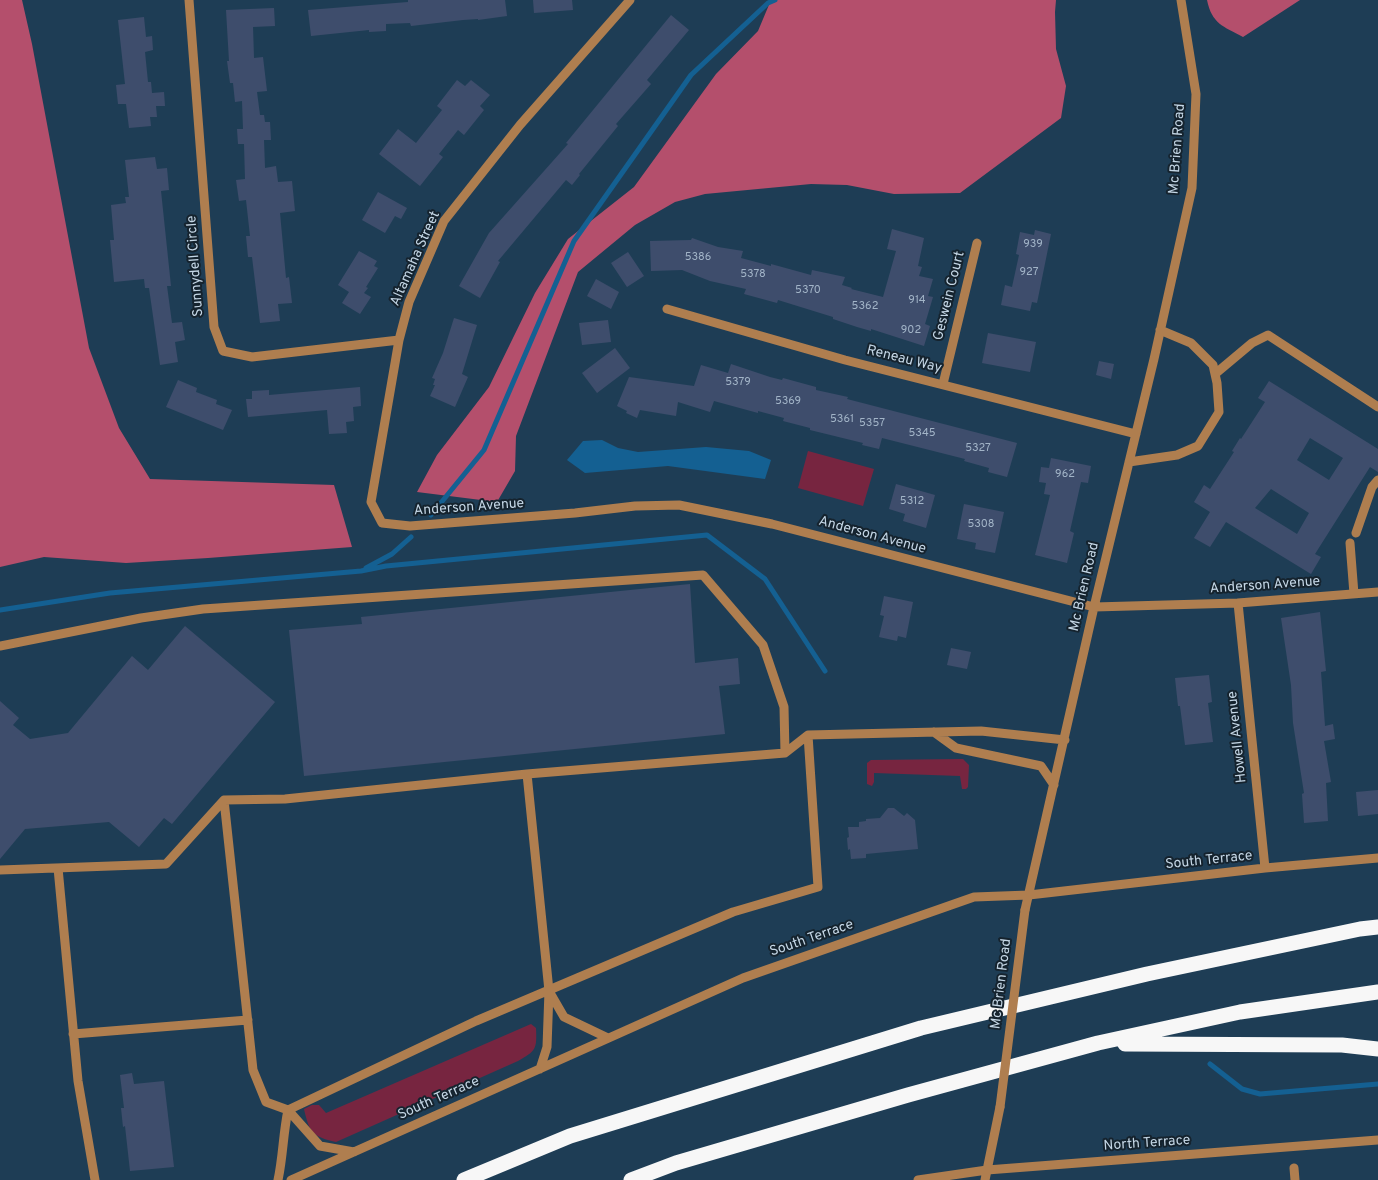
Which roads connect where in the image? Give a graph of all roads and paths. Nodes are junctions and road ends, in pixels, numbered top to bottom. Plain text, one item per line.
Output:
1 (189, 0) edge
2 (630, 0) edge
3 (1181, 0) edge
4 (977, 243) dead end
5 (667, 309) dead end
6 (1160, 330) junction
7 (399, 340) junction
8 (1215, 374) junction
9 (943, 384) junction
10 (1378, 407) edge
11 (1136, 434) junction
12 (1129, 462) junction
13 (1378, 480) edge
14 (371, 502) joint
15 (1356, 533) dead end
16 (1350, 543) dead end
17 (1378, 592) edge
18 (1354, 594) junction
19 (1238, 603) junction
20 (1094, 607) junction
21 (0, 646) edge
22 (933, 732) junction
23 (808, 735) junction
24 (1065, 740) junction
25 (785, 753) junction
26 (527, 774) junction
27 (1054, 785) junction
28 (224, 800) junction
29 (1378, 858) edge
30 (58, 868) junction
31 (1265, 868) junction
32 (0, 870) edge
33 (1029, 895) junction
34 (1378, 925) edge
35 (549, 990) junction
36 (1378, 992) edge
37 (248, 1020) junction
38 (74, 1034) junction
39 (608, 1038) junction
40 (1098, 1044) junction
41 (1378, 1049) edge
42 (540, 1069) junction
43 (288, 1110) junction
44 (1378, 1140) edge
45 (354, 1152) junction
46 (1294, 1168) dead end
47 (986, 1175) edge
48 (95, 1180) edge
49 (278, 1180) edge
50 (291, 1180) edge
51 (464, 1180) edge
52 (631, 1180) edge
53 (918, 1180) edge
54 (1295, 1180) edge

1 - 7 street, Sunnydell Circle
2 - 7 street, Altamaha Street
3 - 6 street, Mc Brien Road
4 - 9 street, Geswein Court
5 - 9 street, Reneau Way
6 - 8 street
6 - 11 street, Mc Brien Road
7 - 14 street, Altamaha Street
8 - 10 street
8 - 12 street
9 - 11 street, Reneau Way
11 - 12 street, Mc Brien Road
12 - 20 street, Mc Brien Road
13 - 15 street
14 - 20 street, Anderson Avenue
16 - 18 street
17 - 18 street, Anderson Avenue
18 - 19 street, Anderson Avenue
19 - 20 street, Anderson Avenue
19 - 31 street, Howell Avenue
20 - 24 street, Mc Brien Road
21 - 25 street
22 - 23 street
22 - 24 street
22 - 27 street
23 - 25 street
23 - 35 street
24 - 27 street, Mc Brien Road
25 - 26 street
26 - 28 street
26 - 35 street
27 - 33 street, Mc Brien Road
28 - 30 street
28 - 37 street
29 - 31 street, South Terrace
30 - 32 street
30 - 38 street
31 - 33 street, South Terrace
33 - 39 street, South Terrace
33 - 47 street, Mc Brien Road, bridge
34 - 51 highway
35 - 39 street
35 - 42 street
35 - 43 street
36 - 40 highway
37 - 38 street
37 - 43 street
38 - 48 street
39 - 42 street, South Terrace
40 - 41 highway
40 - 52 highway
42 - 45 street, South Terrace
43 - 45 street
43 - 49 street
44 - 47 street, North Terrace
45 - 50 street, South Terrace
46 - 54 street
47 - 53 street, North Terrace

